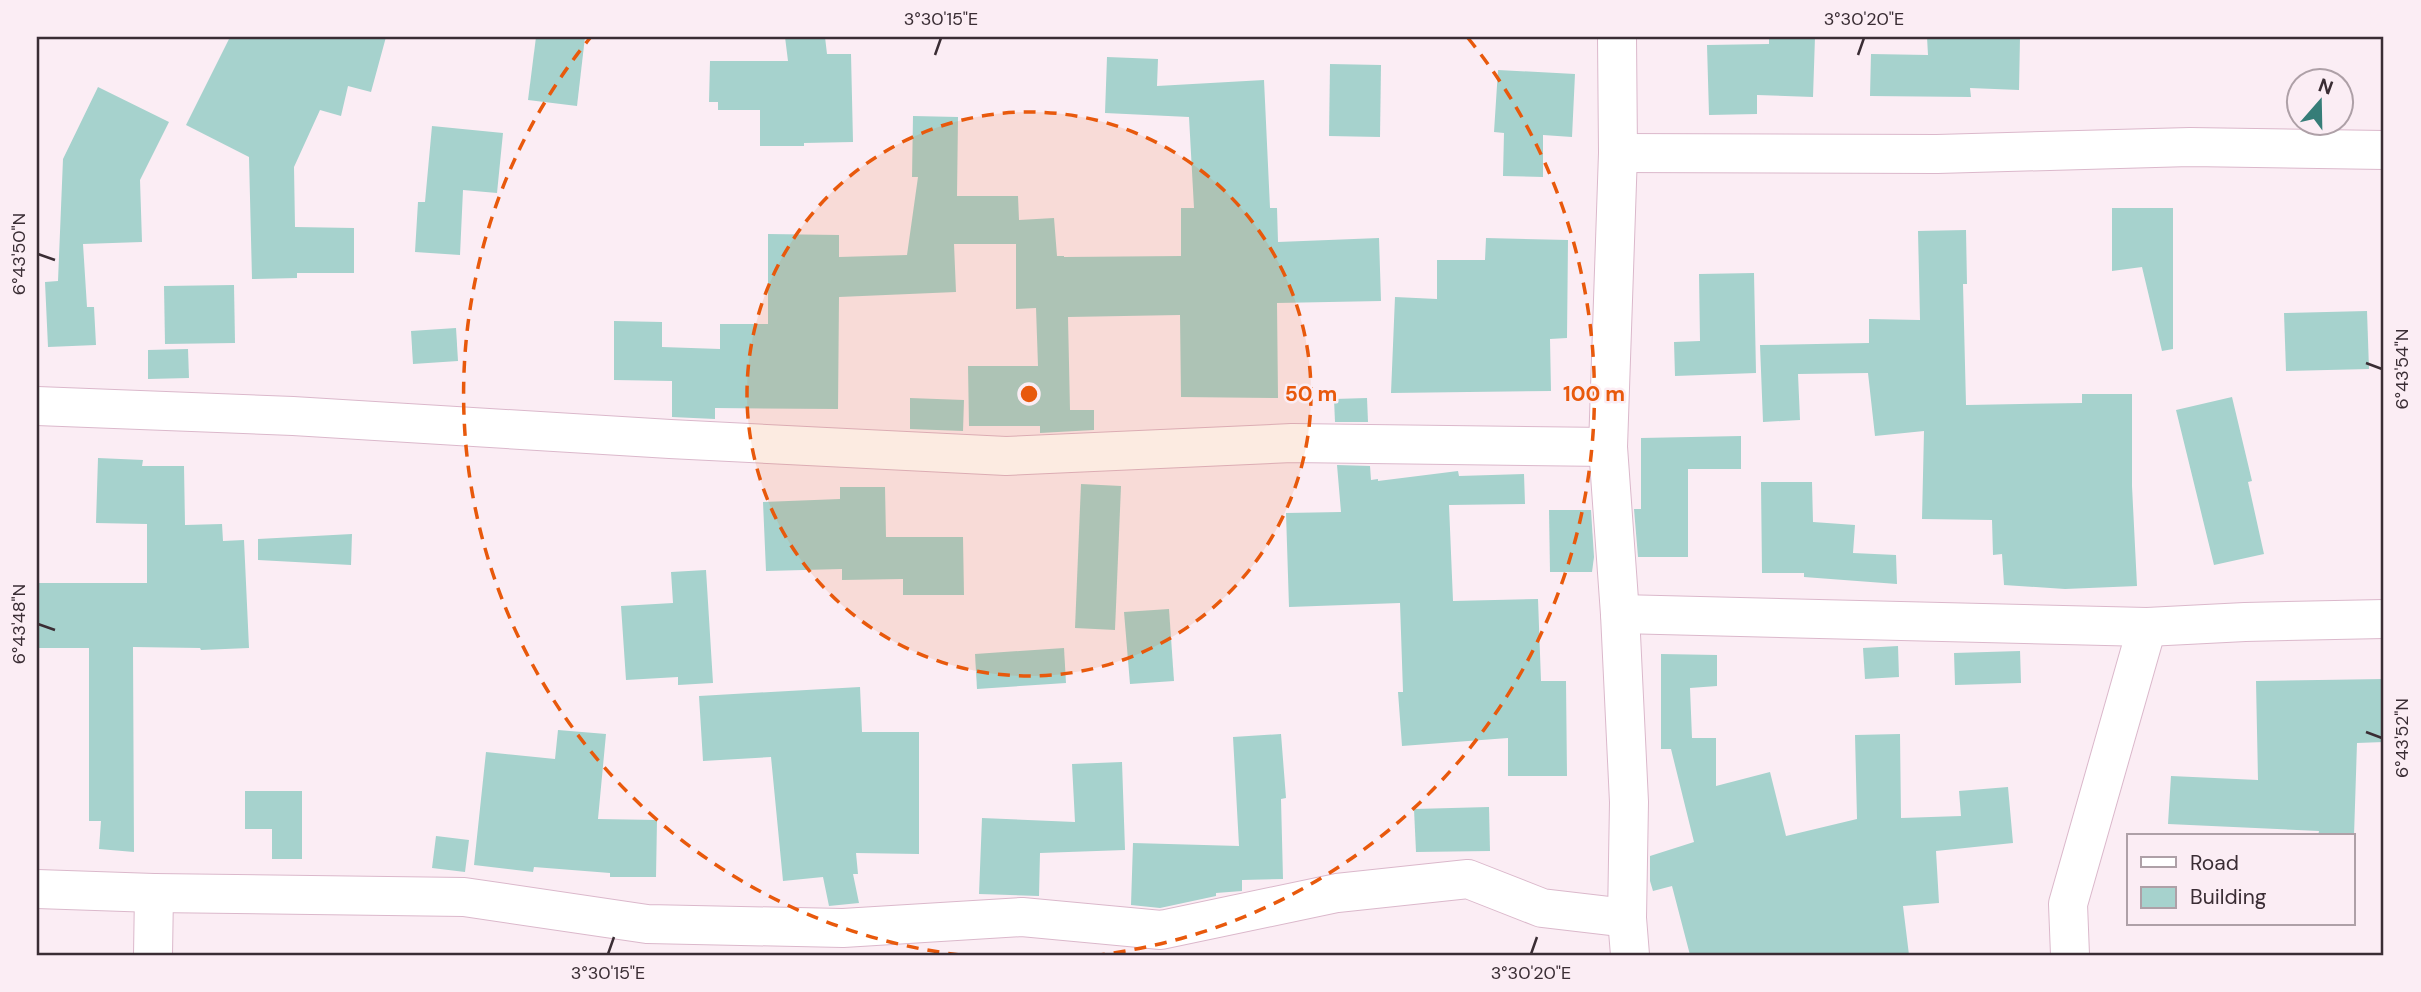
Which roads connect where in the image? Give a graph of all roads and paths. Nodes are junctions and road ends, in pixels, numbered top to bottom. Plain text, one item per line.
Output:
1 (1617, 37) edge
2 (2384, 150) edge
3 (1618, 153) junction
4 (37, 406) edge
5 (1608, 447) junction
6 (1620, 614) junction
7 (2384, 619) edge
8 (2147, 627) junction
9 (37, 889) edge
10 (154, 893) junction
11 (1627, 918) junction
12 (646, 940) edge
13 (153, 955) edge
14 (1630, 955) edge
15 (2070, 955) edge

1 - 3 street
2 - 3 street
3 - 5 street
4 - 5 street
5 - 6 street
6 - 8 street
6 - 11 street
7 - 8 street
8 - 15 street
9 - 10 street
10 - 12 street
10 - 13 street
11 - 12 street
11 - 14 street

